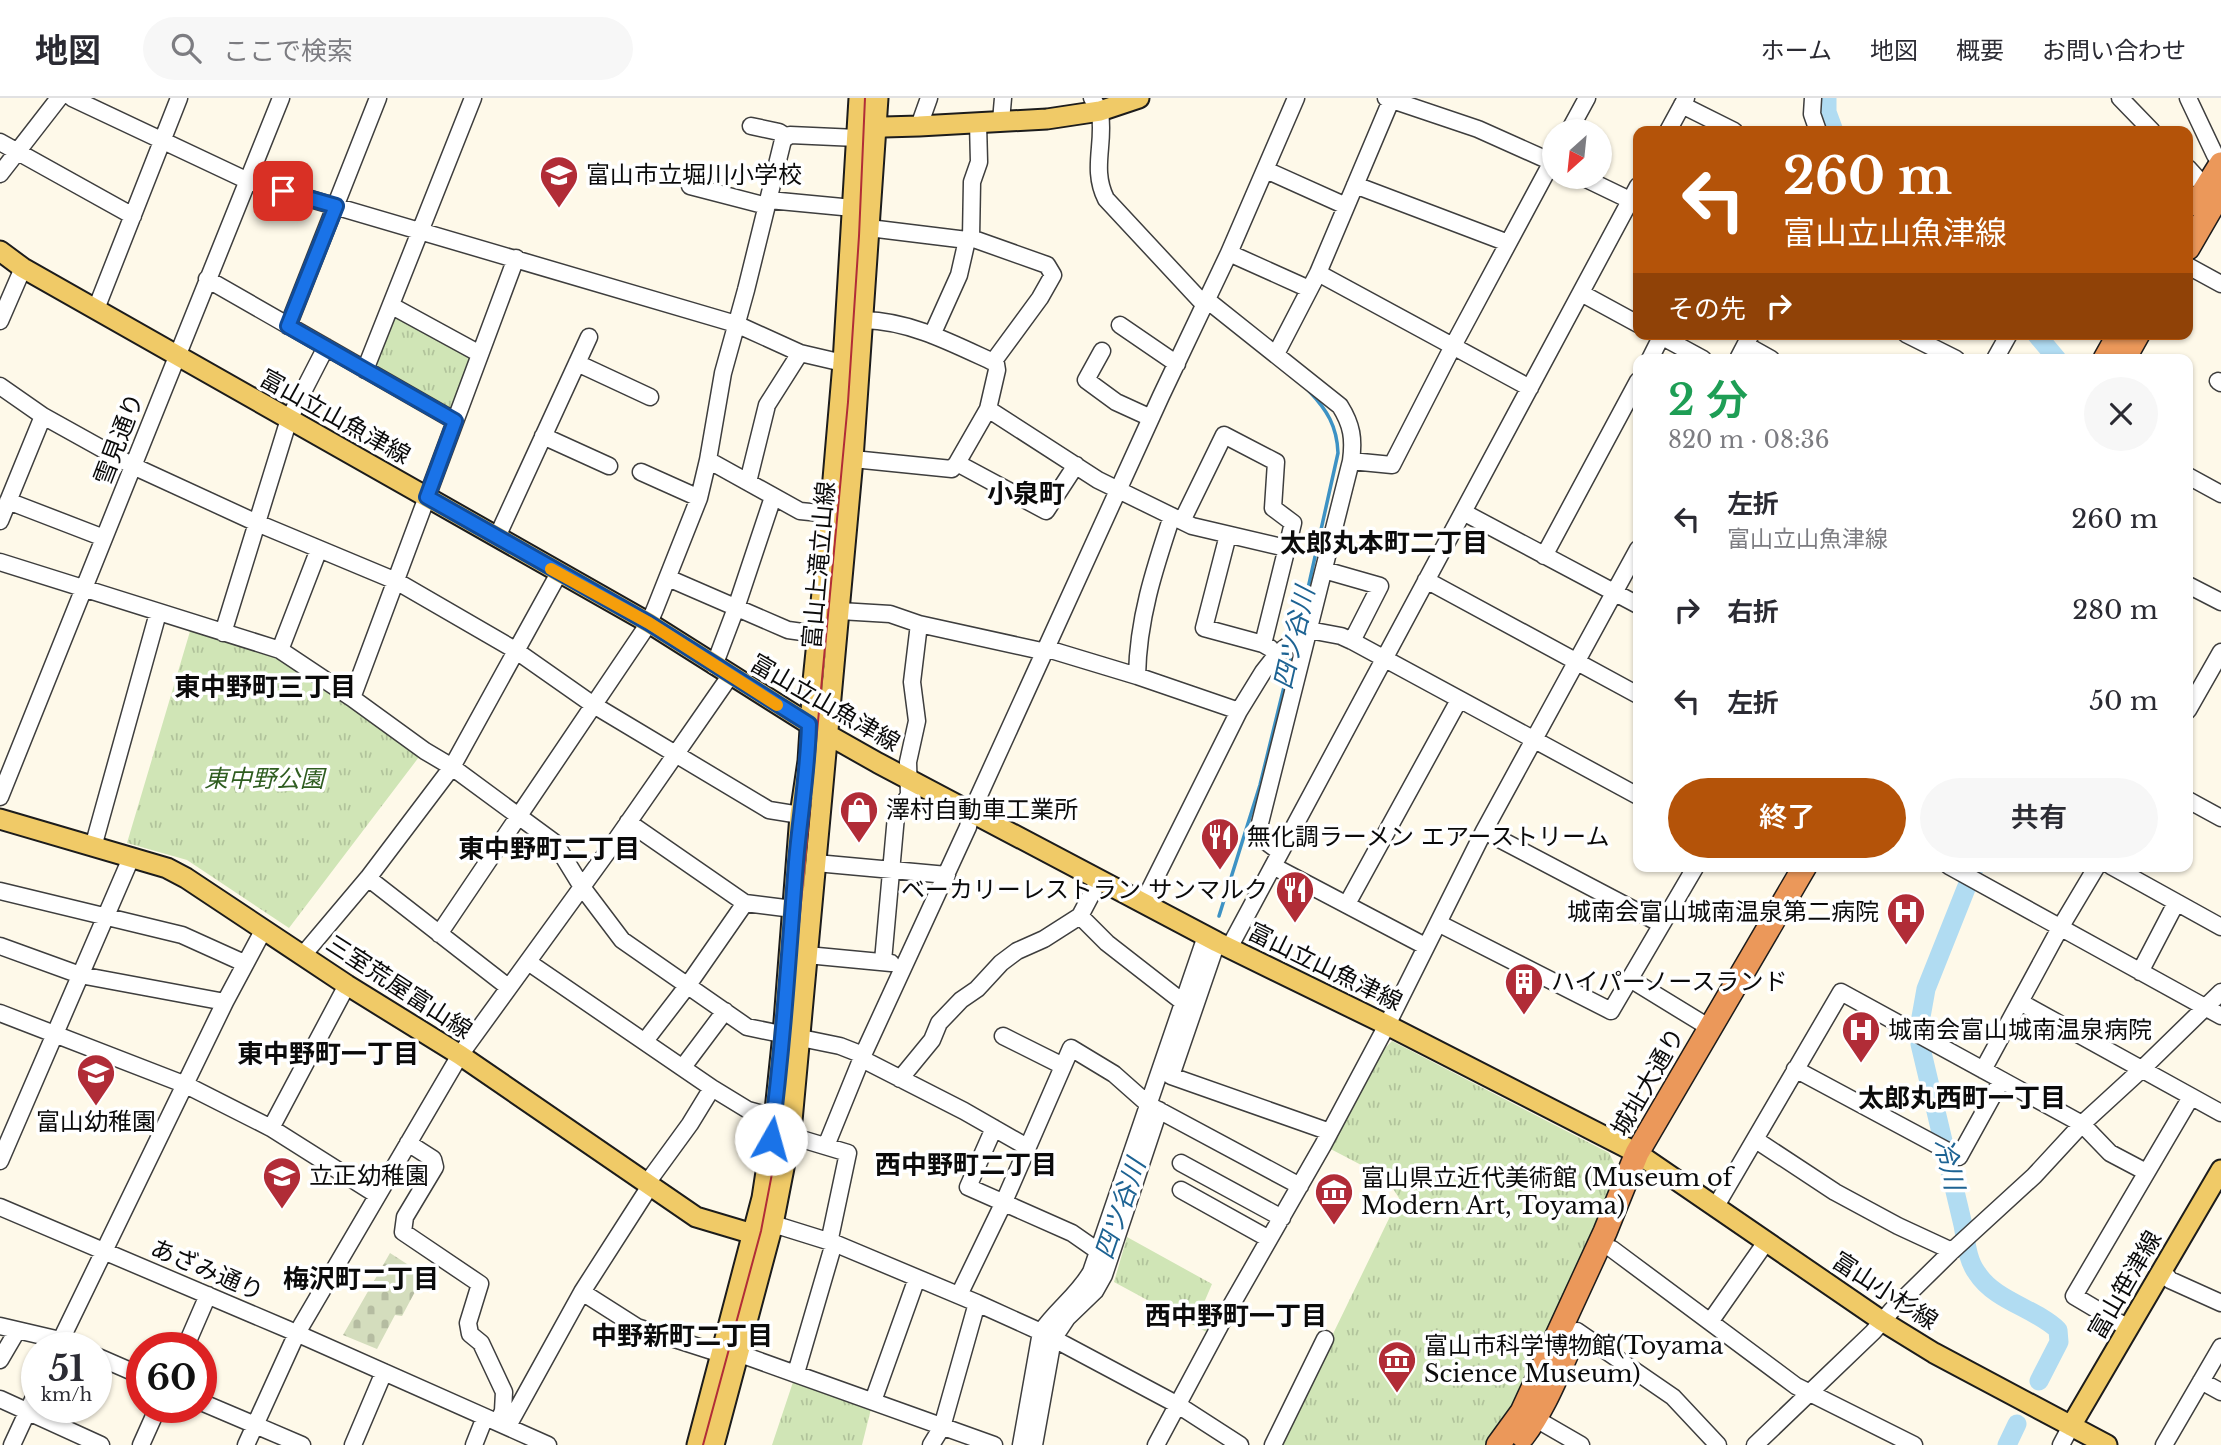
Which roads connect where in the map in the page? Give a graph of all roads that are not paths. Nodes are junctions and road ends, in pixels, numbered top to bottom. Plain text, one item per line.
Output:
1 (59, 98) edge
2 (72, 98) edge
3 (179, 98) edge
4 (281, 98) edge
5 (378, 98) edge
6 (473, 98) edge
7 (859, 98) edge
8 (878, 98) edge
9 (929, 98) edge
10 (1003, 98) edge
11 (1139, 98) edge
12 (1296, 98) edge
13 (1390, 98) edge
14 (1813, 98) edge
15 (2120, 98) edge
16 (2188, 98) edge
17 (1581, 100) edge
18 (1684, 102) edge
19 (1096, 104) edge
20 (1574, 119) edge
21 (1001, 121) junction
22 (978, 123) junction
23 (2136, 125) edge
24 (751, 126) dead end
25 (919, 126) junction
26 (1671, 126) edge
27 (1725, 126) edge
28 (1816, 126) edge
29 (876, 130) junction
30 (787, 137) junction
31 (857, 138) junction
32 (163, 141) junction
33 (0, 142) edge
34 (18, 152) junction
35 (1542, 156) edge
36 (2221, 162) edge
37 (1266, 170) junction
38 (2193, 172) edge
39 (0, 174) edge
40 (246, 180) junction
41 (1542, 181) edge
42 (1355, 184) junction
43 (690, 186) dead end
44 (1612, 188) edge
45 (2213, 190) edge
46 (1633, 196) edge
47 (1633, 201) edge
48 (768, 203) junction
49 (336, 206) junction
50 (1346, 206) junction
51 (853, 208) junction
52 (2193, 213) edge
53 (133, 216) junction
54 (869, 228) junction
55 (421, 232) junction
56 (2193, 236) edge
57 (969, 239) junction
58 (1508, 243) junction
59 (0, 251) edge
60 (1229, 253) junction
61 (516, 258) junction
62 (23, 268) junction
63 (2193, 269) edge
64 (1318, 273) junction
65 (207, 279) junction
66 (2221, 284) edge
67 (1310, 289) junction
68 (1581, 293) junction
69 (1206, 302) junction
70 (391, 306) junction
71 (96, 309) junction
72 (864, 320) junction
73 (0, 321) edge
74 (1633, 321) edge
75 (736, 324) junction
76 (1120, 325) dead end
77 (288, 326) junction
78 (932, 335) junction
79 (590, 337) dead end
80 (1667, 340) edge
81 (1918, 340) edge
82 (1453, 346) junction
83 (1745, 346) edge
84 (326, 347) junction
85 (1102, 351) dead end
86 (800, 353) junction
87 (480, 354) junction
88 (1276, 354) junction
89 (1693, 354) edge
90 (1761, 354) edge
91 (1946, 354) edge
92 (176, 355) junction
93 (993, 362) junction
94 (578, 363) junction
95 (843, 363) junction
96 (1177, 364) junction
97 (365, 370) junction
98 (0, 386) edge
99 (1530, 388) junction
100 (1633, 390) edge
101 (650, 397) dead end
102 (988, 409) junction
103 (43, 415) junction
104 (1151, 418) junction
105 (289, 419) junction
106 (455, 421) junction
107 (543, 436) junction
108 (853, 459) junction
109 (708, 460) junction
110 (1351, 461) junction
111 (957, 463) junction
112 (133, 466) junction
113 (609, 466) dead end
114 (1076, 466) junction
115 (641, 472) dead end
116 (2193, 479) edge
117 (748, 482) junction
118 (7, 490) edge
119 (1118, 490) junction
120 (2221, 494) edge
121 (427, 497) junction
122 (773, 497) junction
123 (699, 498) junction
124 (1463, 512) junction
125 (830, 514) junction
126 (1177, 518) junction
127 (0, 521) edge
128 (257, 523) junction
129 (1228, 535) junction
130 (497, 537) junction
131 (104, 538) junction
132 (1286, 548) junction
133 (319, 549) junction
134 (1544, 556) junction
135 (1633, 558) edge
136 (0, 562) edge
137 (1324, 570) junction
138 (559, 573) junction
139 (668, 578) junction
140 (1426, 580) junction
141 (396, 581) junction
142 (2193, 588) edge
143 (84, 589) junction
144 (1614, 592) junction
145 (1633, 602) edge
146 (2221, 602) edge
147 (736, 608) junction
148 (840, 611) junction
149 (158, 613) junction
150 (649, 623) junction
151 (919, 625) junction
152 (1309, 630) junction
153 (223, 633) junction
154 (817, 634) junction
155 (1352, 641) junction
156 (1263, 643) junction
157 (280, 650) junction
158 (515, 650) junction
159 (1046, 652) junction
160 (2221, 652) edge
161 (1278, 653) junction
162 (1384, 659) junction
163 (1577, 661) junction
164 (722, 671) junction
165 (1138, 676) junction
166 (1633, 692) edge
167 (352, 698) junction
168 (1459, 700) junction
169 (2193, 701) edge
170 (592, 704) junction
171 (1239, 711) junction
172 (809, 724) junction
173 (829, 735) junction
174 (1534, 741) junction
175 (675, 754) junction
176 (452, 766) junction
177 (910, 780) junction
178 (1633, 793) edge
179 (0, 797) edge
180 (2193, 803) edge
181 (971, 813) junction
182 (800, 815) junction
183 (518, 816) junction
184 (2221, 818) edge
185 (0, 819) edge
186 (628, 822) junction
187 (1484, 831) junction
188 (93, 847) junction
189 (131, 858) junction
190 (1276, 859) junction
191 (816, 863) junction
192 (892, 870) junction
193 (1692, 872) edge
194 (1801, 872) edge
195 (1815, 872) edge
196 (1962, 872) edge
197 (2093, 872) edge
198 (2121, 872) edge
199 (947, 874) junction
200 (368, 878) junction
201 (1099, 880) junction
202 (582, 887) junction
203 (0, 891) edge
204 (745, 903) junction
205 (1143, 903) junction
206 (2176, 903) junction
207 (1347, 904) junction
208 (793, 909) junction
209 (1080, 916) junction
210 (105, 917) junction
211 (1438, 923) junction
212 (1661, 924) junction
213 (2221, 927) edge
214 (2060, 928) junction
215 (264, 929) junction
216 (439, 934) junction
217 (1218, 942) junction
218 (0, 946) edge
219 (1425, 946) junction
220 (303, 955) junction
221 (807, 955) junction
222 (883, 961) junction
223 (528, 962) junction
224 (244, 963) junction
225 (904, 965) junction
226 (2140, 972) junction
227 (80, 975) junction
228 (1630, 979) junction
229 (346, 985) junction
230 (688, 985) junction
231 (509, 987) junction
232 (2221, 992) edge
233 (225, 1002) junction
234 (2021, 1002) junction
235 (1184, 1003) junction
236 (2205, 1008) junction
237 (725, 1011) junction
238 (0, 1013) edge
239 (2221, 1016) edge
240 (1387, 1025) junction
241 (1710, 1028) junction
242 (55, 1034) junction
243 (791, 1036) junction
244 (1003, 1036) dead end
245 (645, 1041) junction
246 (460, 1055) junction
247 (863, 1055) junction
248 (1063, 1066) junction
249 (682, 1067) junction
250 (1795, 1069) junction
251 (2142, 1069) junction
252 (1983, 1070) junction
253 (900, 1079) junction
254 (2001, 1081) junction
255 (186, 1085) junction
256 (712, 1088) junction
257 (2191, 1097) junction
258 (1154, 1108) junction
259 (2221, 1113) edge
260 (774, 1120) junction
261 (2082, 1124) junction
262 (271, 1128) junction
263 (994, 1128) junction
264 (791, 1132) junction
265 (1330, 1132) junction
266 (1756, 1140) junction
267 (408, 1143) junction
268 (826, 1146) junction
269 (1027, 1147) junction
270 (1642, 1156) junction
271 (0, 1161) edge
272 (1181, 1163) dead end
273 (2221, 1170) edge
274 (2146, 1172) junction
275 (648, 1184) junction
276 (1300, 1186) junction
277 (1181, 1190) dead end
278 (377, 1195) junction
279 (1003, 1204) junction
280 (1716, 1206) junction
281 (0, 1207) edge
282 (1282, 1218) junction
283 (773, 1224) junction
284 (753, 1234) junction
285 (1269, 1239) junction
286 (1766, 1241) junction
287 (834, 1243) junction
288 (1612, 1249) junction
289 (104, 1250) junction
290 (1952, 1251) junction
291 (1104, 1255) junction
292 (2162, 1270) junction
293 (917, 1278) junction
294 (582, 1292) junction
295 (208, 1295) junction
296 (959, 1295) junction
297 (977, 1303) junction
298 (2221, 1303) edge
299 (1882, 1321) junction
300 (1710, 1322) junction
301 (0, 1326) edge
302 (2128, 1328) junction
303 (17, 1331) junction
304 (1577, 1331) junction
305 (21, 1332) edge
306 (65, 1332) edge
307 (192, 1332) edge
308 (298, 1333) junction
309 (1047, 1335) junction
310 (1325, 1339) dead end
311 (2221, 1347) edge
312 (730, 1354) junction
313 (0, 1360) edge
314 (384, 1372) junction
315 (796, 1373) junction
316 (2201, 1381) junction
317 (1810, 1392) junction
318 (2221, 1392) edge
319 (0, 1399) edge
320 (873, 1401) junction
321 (1178, 1405) junction
322 (217, 1408) edge
323 (21, 1409) edge
324 (1536, 1419) junction
325 (497, 1422) junction
326 (22, 1423) edge
327 (52, 1423) edge
328 (151, 1423) edge
329 (256, 1424) junction
330 (2071, 1426) junction
331 (942, 1427) junction
332 (1886, 1438) edge
333 (544, 1444) edge
334 (12, 1445) edge
335 (101, 1445) edge
336 (141, 1445) edge
337 (246, 1445) edge
338 (302, 1445) edge
339 (352, 1445) edge
340 (474, 1445) edge
341 (697, 1445) edge
342 (715, 1445) edge
343 (931, 1445) edge
344 (994, 1445) edge
345 (1021, 1445) edge
346 (1034, 1445) edge
347 (1156, 1445) edge
348 (1240, 1445) edge
349 (1273, 1445) edge
350 (1498, 1445) edge
351 (1515, 1445) edge
352 (1581, 1445) edge
353 (1718, 1445) edge
354 (1755, 1445) edge
355 (1914, 1445) edge
356 (2061, 1445) edge
357 (2107, 1445) edge
358 (2164, 1445) edge

1 - 34 street
2 - 32 street
3 - 32 street
4 - 40 street, 雪見通り
5 - 49 street
6 - 55 street
7 - 31 main road, 富山上滝立山線
8 - 29 main road, 富山上滝立山線
9 - 25 street
10 - 21 street
11 - 19 main road
12 - 37 street
13 - 35 street
13 - 42 street
14 - 28 street
15 - 23 street
16 - 36 street
17 - 20 street
18 - 26 street
18 - 27 street
19 - 21 main road
19 - 69 street
21 - 22 main road
22 - 25 main road
22 - 57 street
24 - 30 street
25 - 29 main road
29 - 31 main road
29 - 54 main road, 富山上滝立山線
30 - 31 street
30 - 48 street
31 - 51 main road, 富山上滝立山線
32 - 40 street
32 - 53 street
33 - 34 street
34 - 39 street
34 - 53 street
36 - 45 highway
37 - 50 street
37 - 60 street
38 - 45 street
40 - 49 street
40 - 65 street, 雪見通り
41 - 58 street
42 - 50 street
42 - 58 street
43 - 48 street
44 - 46 street
45 - 52 highway
45 - 56 highway
47 - 68 street
48 - 51 street
48 - 75 street
49 - 55 street
49 - 77 street
50 - 64 street
51 - 95 main road, 富山上滝立山線
53 - 71 street
54 - 57 street
54 - 72 main road, 富山上滝立山線
55 - 61 street
55 - 70 street
57 - 78 street
57 - 93 street
58 - 82 street
59 - 62 main road, 富山立山魚津線
60 - 67 street
60 - 69 street
61 - 75 street
61 - 87 street
62 - 71 main road, 富山立山魚津線
62 - 73 street
63 - 66 street
64 - 67 street
64 - 82 street
65 - 77 street
65 - 92 street, 雪見通り
67 - 88 street
68 - 74 street
68 - 99 street
69 - 88 street
69 - 96 street
70 - 87 street
70 - 97 street
71 - 92 main road, 富山立山魚津線
72 - 78 street
72 - 108 main road, 富山上滝立山線
75 - 86 street
75 - 109 street
76 - 96 street
77 - 84 street
78 - 93 street
79 - 94 street
80 - 89 street
81 - 91 street
82 - 99 street
82 - 110 street
83 - 90 street
84 - 97 street
84 - 105 street
85 - 104 street
86 - 95 street
86 - 117 street
87 - 106 street
88 - 110 street
92 - 105 main road, 富山立山魚津線
92 - 112 street, 雪見通り
93 - 102 street
94 - 101 street
94 - 107 street
95 - 125 main road, 富山上滝立山線
96 - 104 street
97 - 106 street
98 - 103 street
99 - 124 street
100 - 134 street
102 - 111 street
102 - 114 street
103 - 112 street
103 - 118 street
104 - 119 street
105 - 121 main road, 富山立山魚津線
105 - 128 street
106 - 121 street
107 - 113 street
107 - 130 street
108 - 111 street
108 - 148 main road, 富山上滝立山線
109 - 117 street
109 - 123 street
110 - 137 street
111 - 114 street
112 - 128 street
112 - 131 street, 雪見通り
114 - 119 street
115 - 123 street
116 - 120 street
117 - 122 street
118 - 127 street
118 - 131 street
119 - 126 street
119 - 159 street
121 - 130 main road, 富山立山魚津線
121 - 141 street
122 - 125 street
122 - 147 street
123 - 139 street
124 - 134 street
124 - 140 street
125 - 154 main road, 富山上滝立山線
126 - 129 street
126 - 132 street
126 - 165 street
128 - 133 street
128 - 153 street
129 - 132 street
129 - 156 street
130 - 138 main road, 富山立山魚津線
131 - 143 street, 雪見通り
132 - 156 street
133 - 141 street
133 - 157 street
134 - 144 street
135 - 144 street
136 - 143 street
137 - 152 street
137 - 155 street
138 - 150 main road, 富山立山魚津線
138 - 158 street
139 - 147 street
139 - 150 street
140 - 162 street
140 - 163 street
141 - 158 street
141 - 167 street
142 - 146 street
143 - 149 street
143 - 179 street, 雪見通り
144 - 145 street
144 - 163 street
147 - 154 street
147 - 164 street
148 - 151 street
148 - 173 main road, 富山上滝立山線
149 - 153 street
149 - 188 street
150 - 164 main road, 富山立山魚津線
150 - 170 street
151 - 159 street
151 - 177 street
152 - 155 street
152 - 161 street
152 - 190 street
153 - 157 street
154 - 172 main road, 富山上滝立山線
155 - 162 street
156 - 161 street
157 - 167 street
158 - 170 street
158 - 176 street
159 - 165 street
159 - 181 street
160 - 169 street
161 - 171 street
162 - 168 street
162 - 190 street
163 - 166 street
163 - 174 street
164 - 172 main road, 富山立山魚津線
164 - 175 street
165 - 171 street
167 - 176 street
168 - 174 street
168 - 207 street
170 - 175 street
170 - 183 street
171 - 205 street
172 - 173 main road, 富山立山魚津線
172 - 182 main road, 富山上滝立山線
173 - 177 main road, 富山立山魚津線
173 - 191 main road, 富山上滝立山線
174 - 178 street
174 - 187 street
175 - 182 street
175 - 186 street
176 - 183 street
176 - 200 street
177 - 181 main road, 富山立山魚津線
177 - 192 street
180 - 184 street
181 - 199 street
181 - 201 main road, 富山立山魚津線
182 - 208 main road, 富山上滝立山線
183 - 202 street
183 - 216 street
185 - 188 main road, 三室荒屋富山線
186 - 202 street
186 - 204 street
187 - 211 street
187 - 212 street
188 - 189 main road, 三室荒屋富山線
189 - 210 street
189 - 215 main road, 三室荒屋富山線
190 - 207 street
190 - 217 street
191 - 192 street
191 - 221 main road, 富山上滝立山線
192 - 199 street
192 - 222 street
193 - 212 street
194 - 241 highway, 城址大通り
195 - 270 highway, 城址大通り
196 - 214 street
197 - 214 street
198 - 206 street
199 - 225 street
200 - 216 street
200 - 220 street
201 - 205 main road, 富山立山魚津線
201 - 209 street
202 - 223 street
202 - 230 street
203 - 210 street
204 - 208 street
204 - 230 street
205 - 217 main road, 富山立山魚津線
206 - 213 street
206 - 226 street
207 - 219 street
208 - 243 main road, 富山上滝立山線
209 - 235 street
209 - 253 street
210 - 224 street
210 - 227 street
211 - 219 street
211 - 228 street
212 - 228 street
214 - 226 street
214 - 234 street
215 - 220 main road, 三室荒屋富山線
215 - 224 street
216 - 231 street
217 - 235 street
217 - 240 main road, 富山立山魚津線
217 - 265 street
218 - 227 street
219 - 240 street
220 - 229 main road, 三室荒屋富山線
221 - 222 street
221 - 243 main road, 富山上滝立山線
222 - 225 street
223 - 231 street
223 - 245 street
224 - 233 street
225 - 247 street
226 - 236 street
227 - 233 street
227 - 242 street
228 - 241 street
229 - 246 main road, 三室荒屋富山線
229 - 262 street
230 - 237 street
230 - 245 street
231 - 246 street
232 - 236 street
233 - 255 street
234 - 251 street
234 - 252 street
235 - 258 street
236 - 239 street
236 - 251 street
237 - 243 street
237 - 249 street
238 - 242 street
240 - 265 street
240 - 270 main road, 富山立山魚津線
241 - 270 highway, 城址大通り
242 - 255 street
242 - 271 street
243 - 247 street
243 - 260 main road, 富山上滝立山線
243 - 264 main road, 富山上滝立山線
244 - 248 street
245 - 249 street
246 - 267 street
246 - 275 main road, 三室荒屋富山線
247 - 253 street
247 - 268 street
248 - 258 street
248 - 269 street
249 - 256 street
250 - 252 street
250 - 254 street
250 - 266 street
251 - 257 street
251 - 261 street
252 - 254 street
253 - 263 street
254 - 261 street
255 - 262 street
255 - 289 street
256 - 260 street
256 - 275 street
257 - 259 street
257 - 274 street
258 - 276 street
258 - 291 street
260 - 264 street
260 - 284 main road, 富山上滝立山線
261 - 274 street
261 - 290 street
262 - 278 street
263 - 269 street
263 - 279 street
264 - 268 street
264 - 283 main road, 富山上滝立山線
265 - 276 street
266 - 280 street
266 - 290 street
267 - 278 street
267 - 325 street
268 - 287 street
269 - 279 street
270 - 280 main road, 富山小杉線
270 - 288 highway, 城址大通り
270 - 350 highway, 城址大通り
272 - 282 street
273 - 292 main road, 富山笹津線
274 - 302 street
275 - 284 main road, 三室荒屋富山線
275 - 294 street
276 - 282 street
277 - 285 street
278 - 308 street
279 - 291 street
279 - 296 street
280 - 286 main road, 富山小杉線
281 - 289 street, あざみ通り
282 - 285 street
283 - 287 street
283 - 312 main road, 富山上滝立山線
284 - 312 main road, 富山上滝立山線
285 - 321 street
286 - 299 main road, 富山小杉線
286 - 300 street
287 - 293 street
287 - 315 street
288 - 300 street
288 - 304 highway, 城址大通り
289 - 295 street, あざみ通り
289 - 306 street
290 - 299 street
291 - 309 street
292 - 298 street
292 - 302 main road, 富山笹津線
293 - 296 street
293 - 320 street
294 - 312 street
294 - 325 street
295 - 307 street
295 - 308 street, あざみ通り
296 - 297 street
297 - 309 street
297 - 331 street
299 - 317 street
299 - 330 main road, 富山小杉線
300 - 317 street
301 - 303 street
302 - 330 main road, 富山笹津線
303 - 305 street
303 - 313 street
304 - 324 highway, 城址大通り
304 - 353 street
308 - 314 street, あざみ通り
308 - 329 street
309 - 321 street
309 - 345 street
309 - 346 street
310 - 349 street
311 - 316 street
312 - 315 street
312 - 341 main road, 富山上滝立山線
312 - 342 main road, 富山上滝立山線
314 - 325 street, あざみ通り
314 - 339 street
315 - 320 street
316 - 318 street
316 - 358 street
317 - 332 street
317 - 354 street
319 - 323 street
320 - 331 street
321 - 347 street
321 - 348 street
322 - 329 street
324 - 351 highway, 城址大通り
324 - 352 street
325 - 333 street, あざみ通り
325 - 340 street
326 - 334 street
327 - 335 street
328 - 336 street
329 - 337 street
329 - 338 street
330 - 356 street
330 - 357 main road, 富山小杉線
331 - 343 street
331 - 344 street
332 - 355 street

